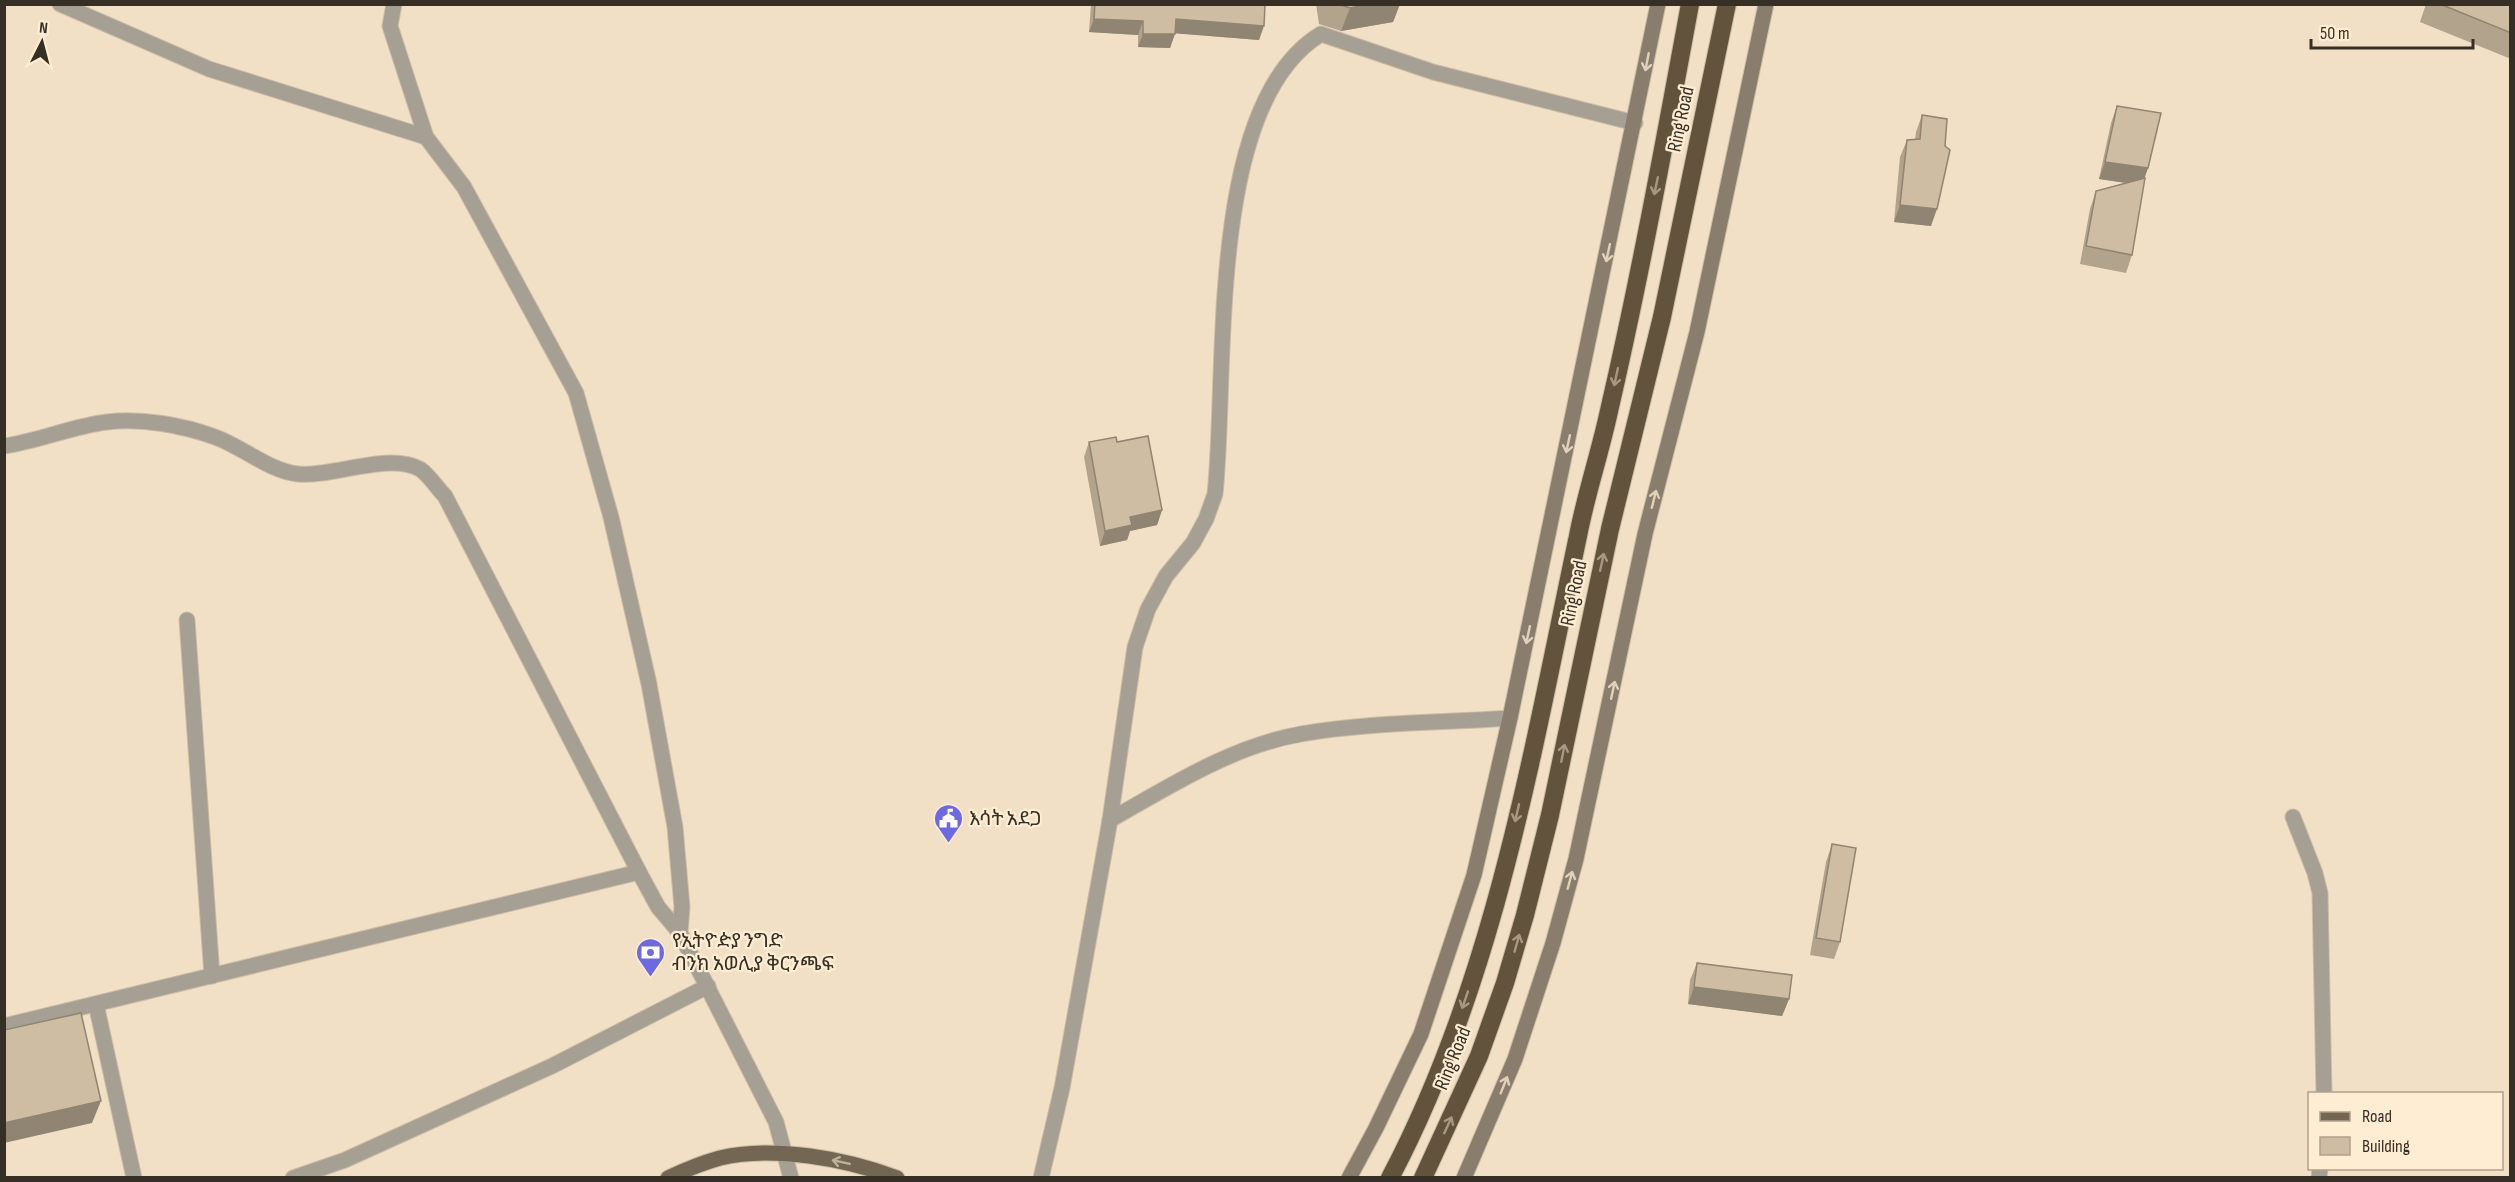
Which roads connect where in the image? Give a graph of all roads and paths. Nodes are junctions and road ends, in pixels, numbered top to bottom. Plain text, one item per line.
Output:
1 (60, 4) edge
2 (394, 4) edge
3 (1658, 4) edge
4 (1690, 4) edge
5 (1727, 4) edge
6 (1766, 4) edge
7 (1635, 123) junction
8 (426, 137) junction
9 (4, 446) edge
10 (187, 620) dead end
11 (1510, 718) junction
12 (2293, 817) dead end
13 (1110, 820) junction
14 (639, 872) junction
15 (680, 933) junction
16 (212, 976) junction
17 (708, 986) junction
18 (96, 1004) junction
19 (4, 1026) edge
20 (2324, 1092) edge
21 (784, 1152) junction
22 (134, 1178) edge
23 (293, 1178) edge
24 (669, 1178) edge
25 (791, 1178) edge
26 (897, 1178) edge
27 (1041, 1178) edge
28 (1349, 1178) edge
29 (1390, 1178) edge
30 (1423, 1178) edge
31 (1464, 1178) edge

1 - 8 street
2 - 8 street
3 -> 7 main road
4 -> 29 highway, Ring Road
30 -> 5 highway, Ring Road
31 -> 6 main road
7 -> 11 main road
7 - 13 street
8 - 15 street
9 - 14 street
10 - 16 street
11 - 13 street
11 - 28 main road
12 - 20 street
13 - 27 street
14 - 15 street
14 - 16 street
15 - 17 street
16 - 18 street
17 - 21 street
17 - 23 street
18 - 19 street
18 - 22 street
21 - 24 main road
21 - 25 street
26 -> 21 main road

